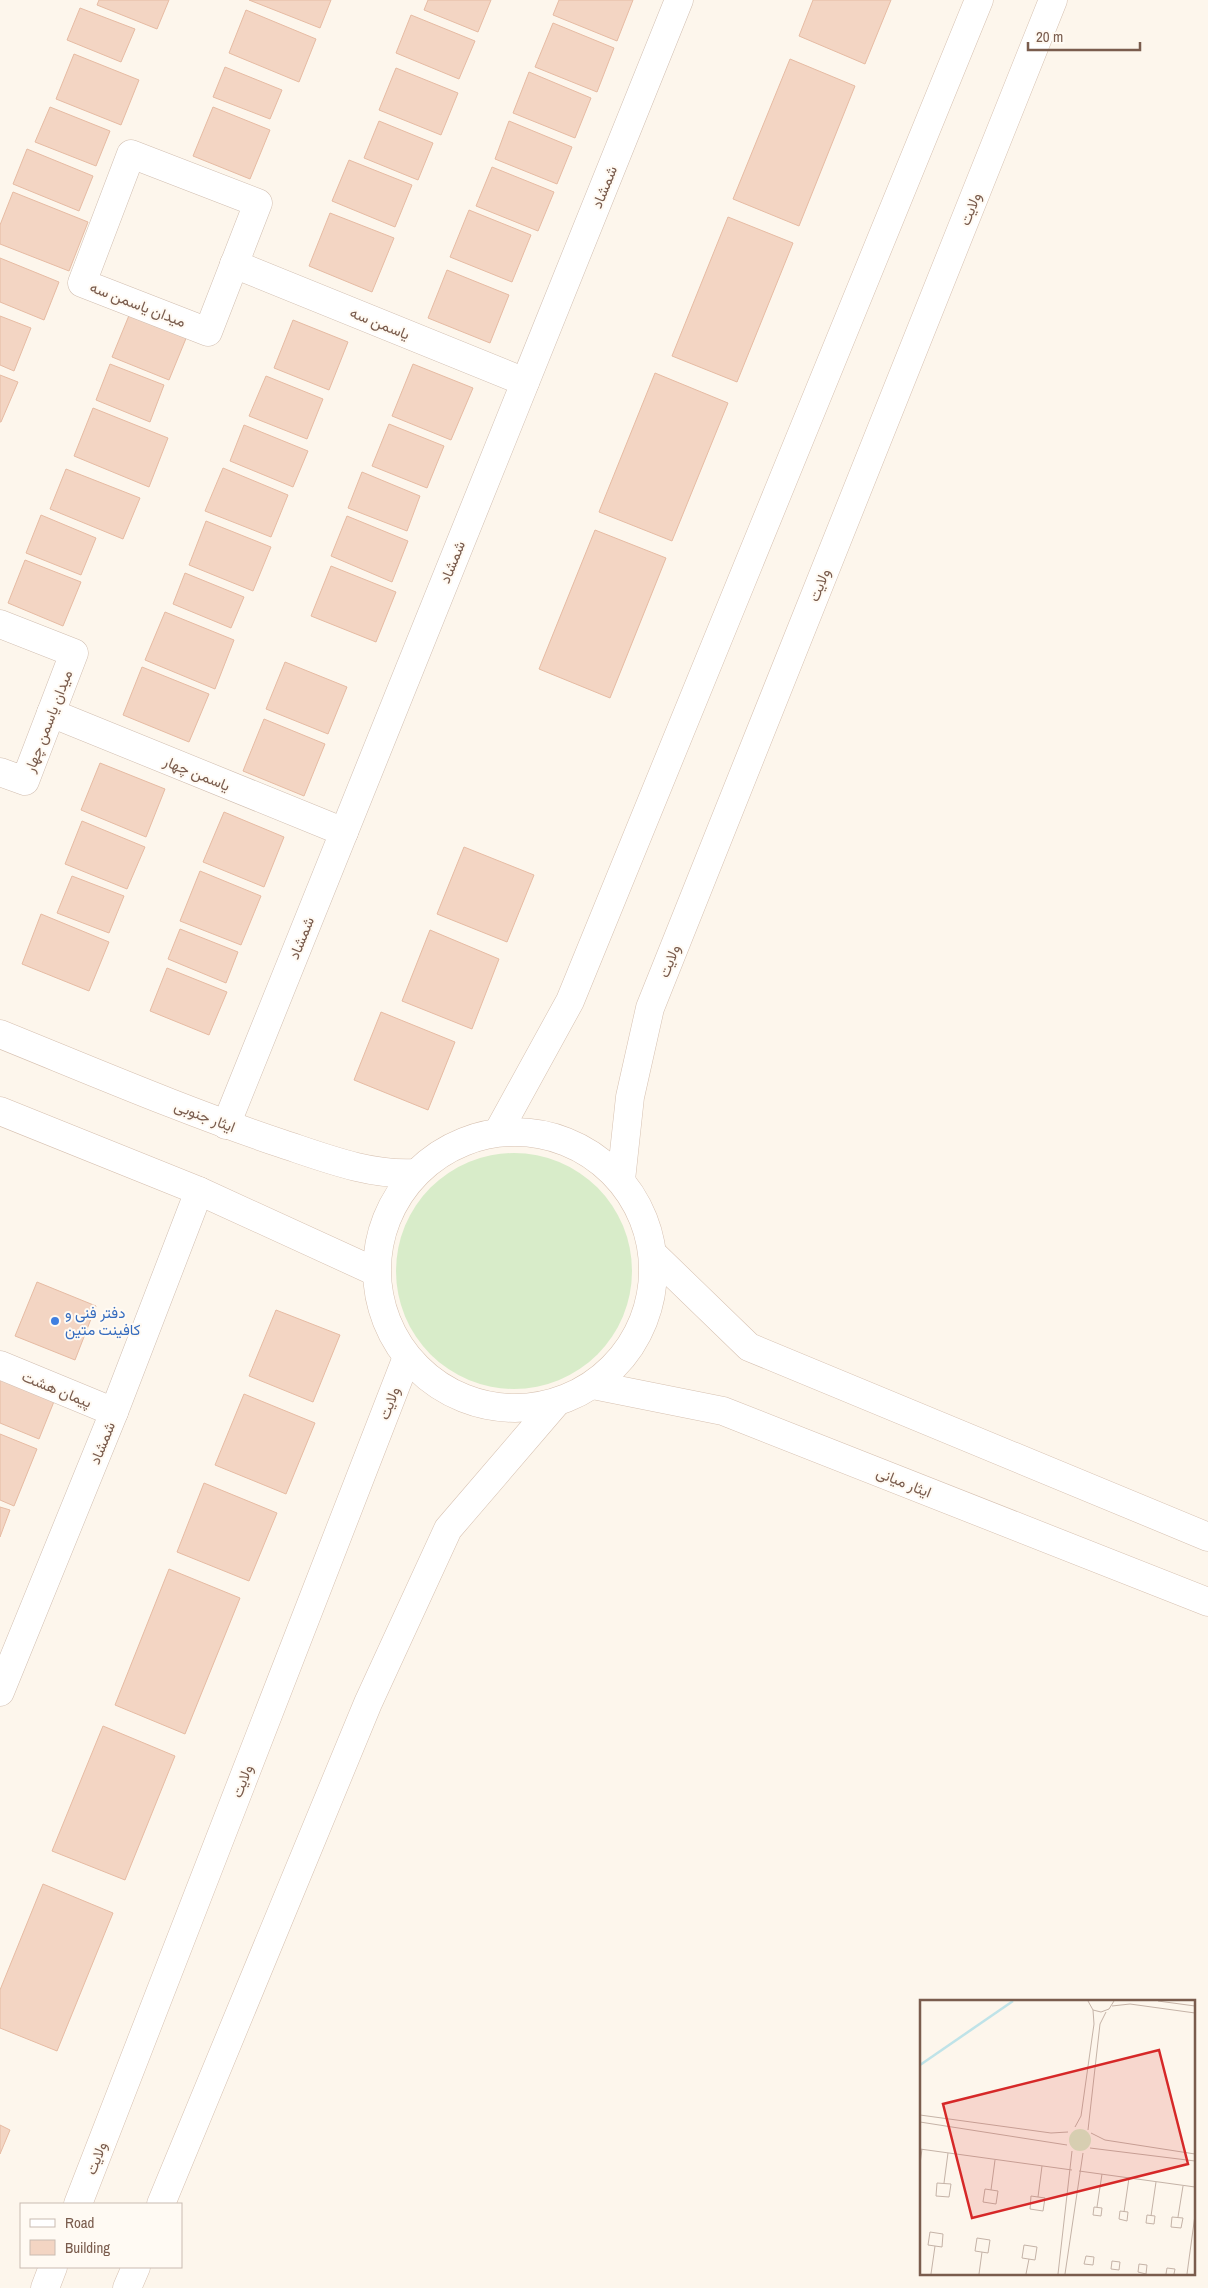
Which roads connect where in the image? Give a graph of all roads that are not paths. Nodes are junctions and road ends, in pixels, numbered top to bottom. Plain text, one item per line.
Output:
1 (679, 0) edge
2 (979, 0) edge
3 (1053, 0) edge
4 (234, 264) junction
5 (525, 382) junction
6 (0, 624) edge
7 (51, 713) junction
8 (0, 772) edge
9 (344, 832) junction
10 (0, 1034) edge
11 (0, 1111) edge
12 (226, 1124) junction
13 (498, 1132) junction
14 (416, 1172) junction
15 (621, 1180) junction
16 (199, 1191) junction
17 (653, 1254) junction
18 (376, 1272) junction
19 (406, 1357) junction
20 (0, 1365) edge
21 (593, 1385) junction
22 (556, 1403) junction
23 (114, 1412) junction
24 (1208, 1537) edge
25 (1208, 1602) edge
26 (5, 1665) edge
27 (0, 1692) edge
28 (78, 2203) edge
29 (161, 2203) edge
30 (54, 2268) edge
31 (136, 2268) edge
32 (45, 2288) edge
33 (127, 2288) edge

1 - 5 street, شمشاد
2 - 13 street
3 - 15 street, ولایت
4 - 4 street, میدان یاسمن سه
4 - 5 street, یاسمن سه
5 - 9 street, شمشاد
6 - 7 street, میدان یاسمن چهار
7 - 8 street, میدان یاسمن چهار
7 - 9 street, یاسمن چهار
9 - 12 street, شمشاد
10 - 12 street, ایثار جنوبی
11 - 16 street
12 - 14 street, ایثار جنوبی
13 - 14 street
13 - 15 street
14 - 18 street
15 - 17 street
16 - 18 street
16 - 23 street, شمشاد
17 - 21 street
17 - 24 street
18 - 19 street
19 - 22 street
19 - 28 street, ولایت
20 - 23 street, پیمان هشت
21 - 22 street
21 - 25 street, ایثار میانی
22 - 29 street
23 - 26 street, شمشاد
26 - 27 street, شمشاد
30 - 32 street
31 - 33 street

